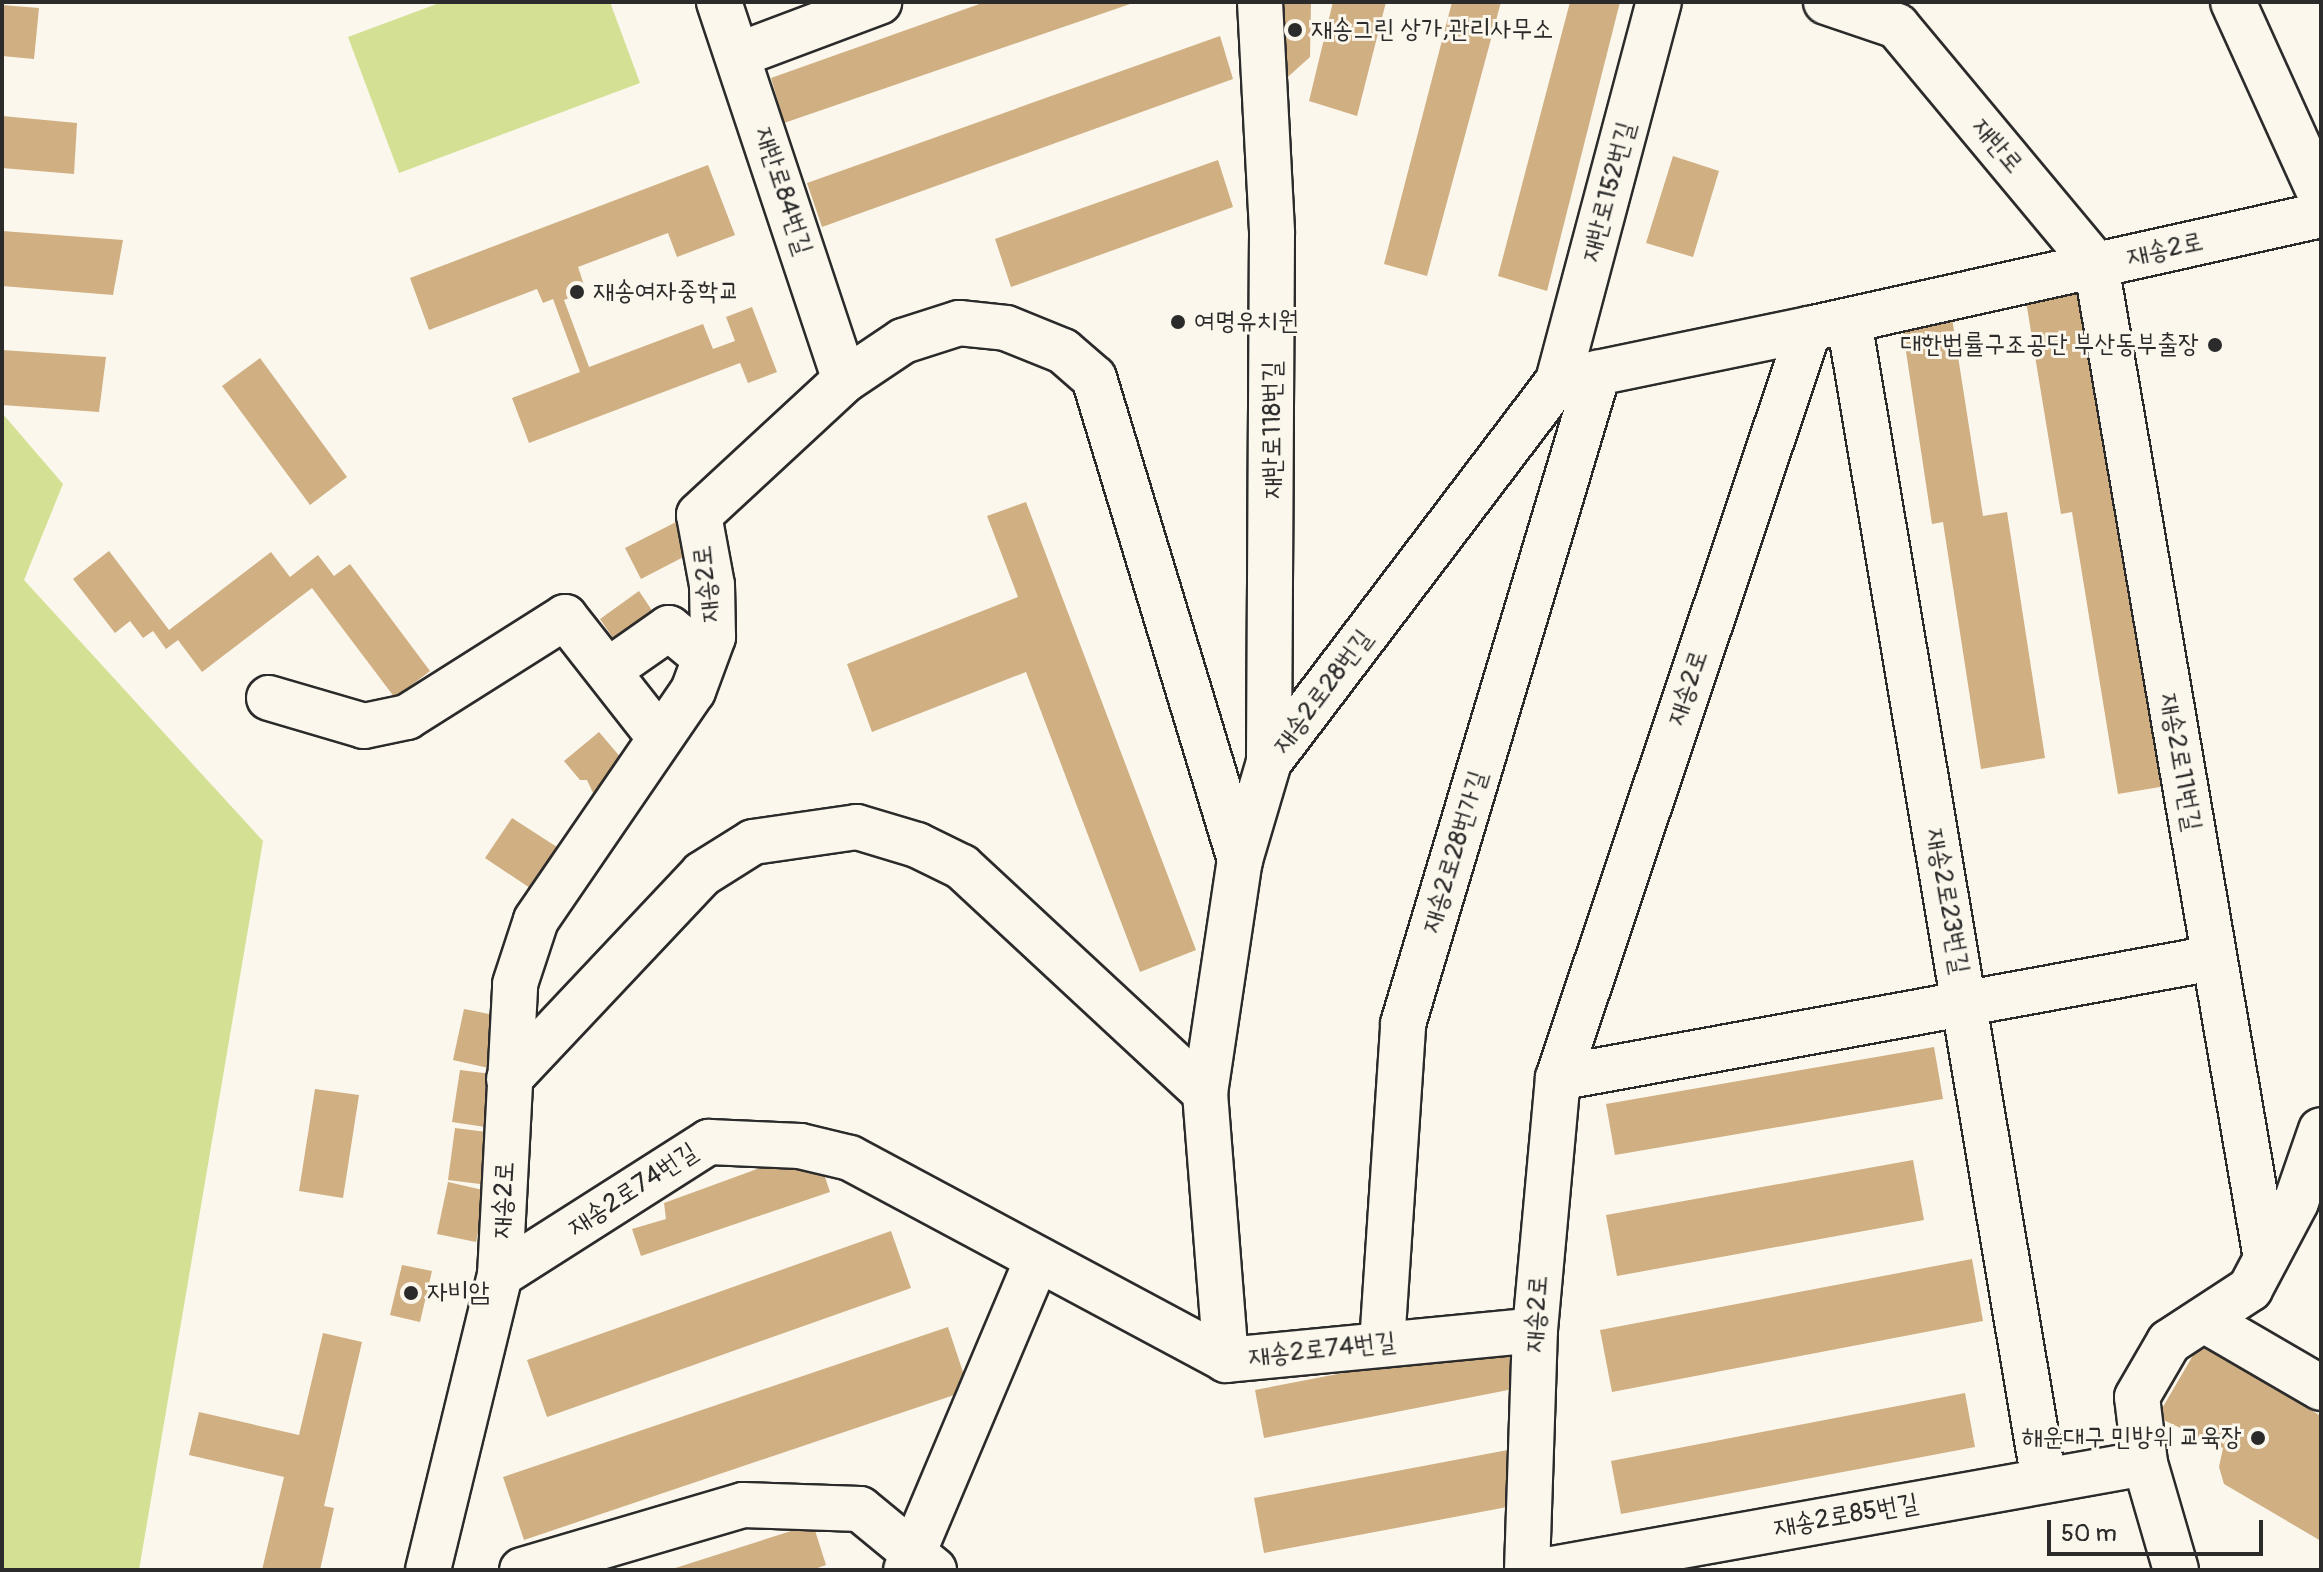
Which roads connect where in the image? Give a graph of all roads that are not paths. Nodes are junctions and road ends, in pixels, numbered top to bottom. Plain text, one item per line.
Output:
1 (719, 2) edge
2 (879, 2) edge
3 (1260, 2) edge
4 (1659, 2) edge
5 (1826, 2) edge
6 (2233, 2) edge
7 (1905, 14) edge
8 (738, 55) junction
9 (2321, 196) edge
10 (2321, 215) edge
11 (2096, 265) junction
12 (1829, 325) junction
13 (1578, 377) junction
14 (845, 380) junction
15 (704, 657) junction
16 (609, 670) junction
17 (269, 698) dead end
18 (660, 738) junction
19 (1269, 762) junction
20 (1240, 860) junction
21 (2213, 958) junction
22 (1964, 1003) junction
23 (1558, 1078) junction
24 (509, 1079) junction
25 (1205, 1093) junction
26 (2321, 1130) edge
27 (2308, 1209) edge
28 (2266, 1258) junction
29 (1036, 1262) junction
30 (500, 1275) junction
31 (2206, 1321) junction
32 (1535, 1330) junction
33 (1382, 1344) junction
34 (1226, 1360) junction
35 (2321, 1388) edge
36 (2145, 1463) junction
37 (2044, 1481) junction
38 (917, 1564) edge
39 (428, 1570) edge
40 (522, 1570) edge
41 (1527, 1570) edge
42 (1547, 1570) edge
43 (2176, 1570) edge

1 - 8 street, 재반로84번길
2 - 8 street
3 - 19 street, 재반로118번길
4 - 13 street, 재반로152번길
5 - 7 street, 재반로
6 - 9 street
7 - 11 street, 재반로
8 - 14 street, 재반로84번길
10 - 11 street, 재송2로
11 - 12 street, 재송2로
11 - 21 street, 재송2로11번길
12 - 13 street
12 - 22 street, 재송2로23번길
12 - 23 street, 재송2로
13 - 19 street, 재송2로28번길
13 - 33 street, 재송2로28번가길
14 - 15 street, 재송2로
14 - 20 street, 재송2로
15 - 16 street
15 - 18 street, 재송2로
16 - 17 street
16 - 18 street
18 - 24 street, 재송2로
19 - 20 street, 재송2로28번길
20 - 25 street, 재송2로28번길
21 - 22 street
21 - 28 street, 재송2로11번길
22 - 23 street
22 - 37 street, 재송2로23번길
23 - 32 street, 재송2로
24 - 25 street
24 - 30 street, 재송2로
25 - 34 street, 재송2로28번길
26 - 27 street
27 - 28 street
28 - 31 street
29 - 30 street, 재송2로74번길
29 - 34 street, 재송2로74번길
29 - 38 street
30 - 39 street, 재송2로
31 - 35 street
31 - 36 street
32 - 33 street, 재송2로74번길
32 - 41 street, 재송2로
33 - 34 street, 재송2로74번길
36 - 37 street, 재송2로85번길
36 - 43 street
37 - 42 street, 재송2로85번길
38 - 40 street

